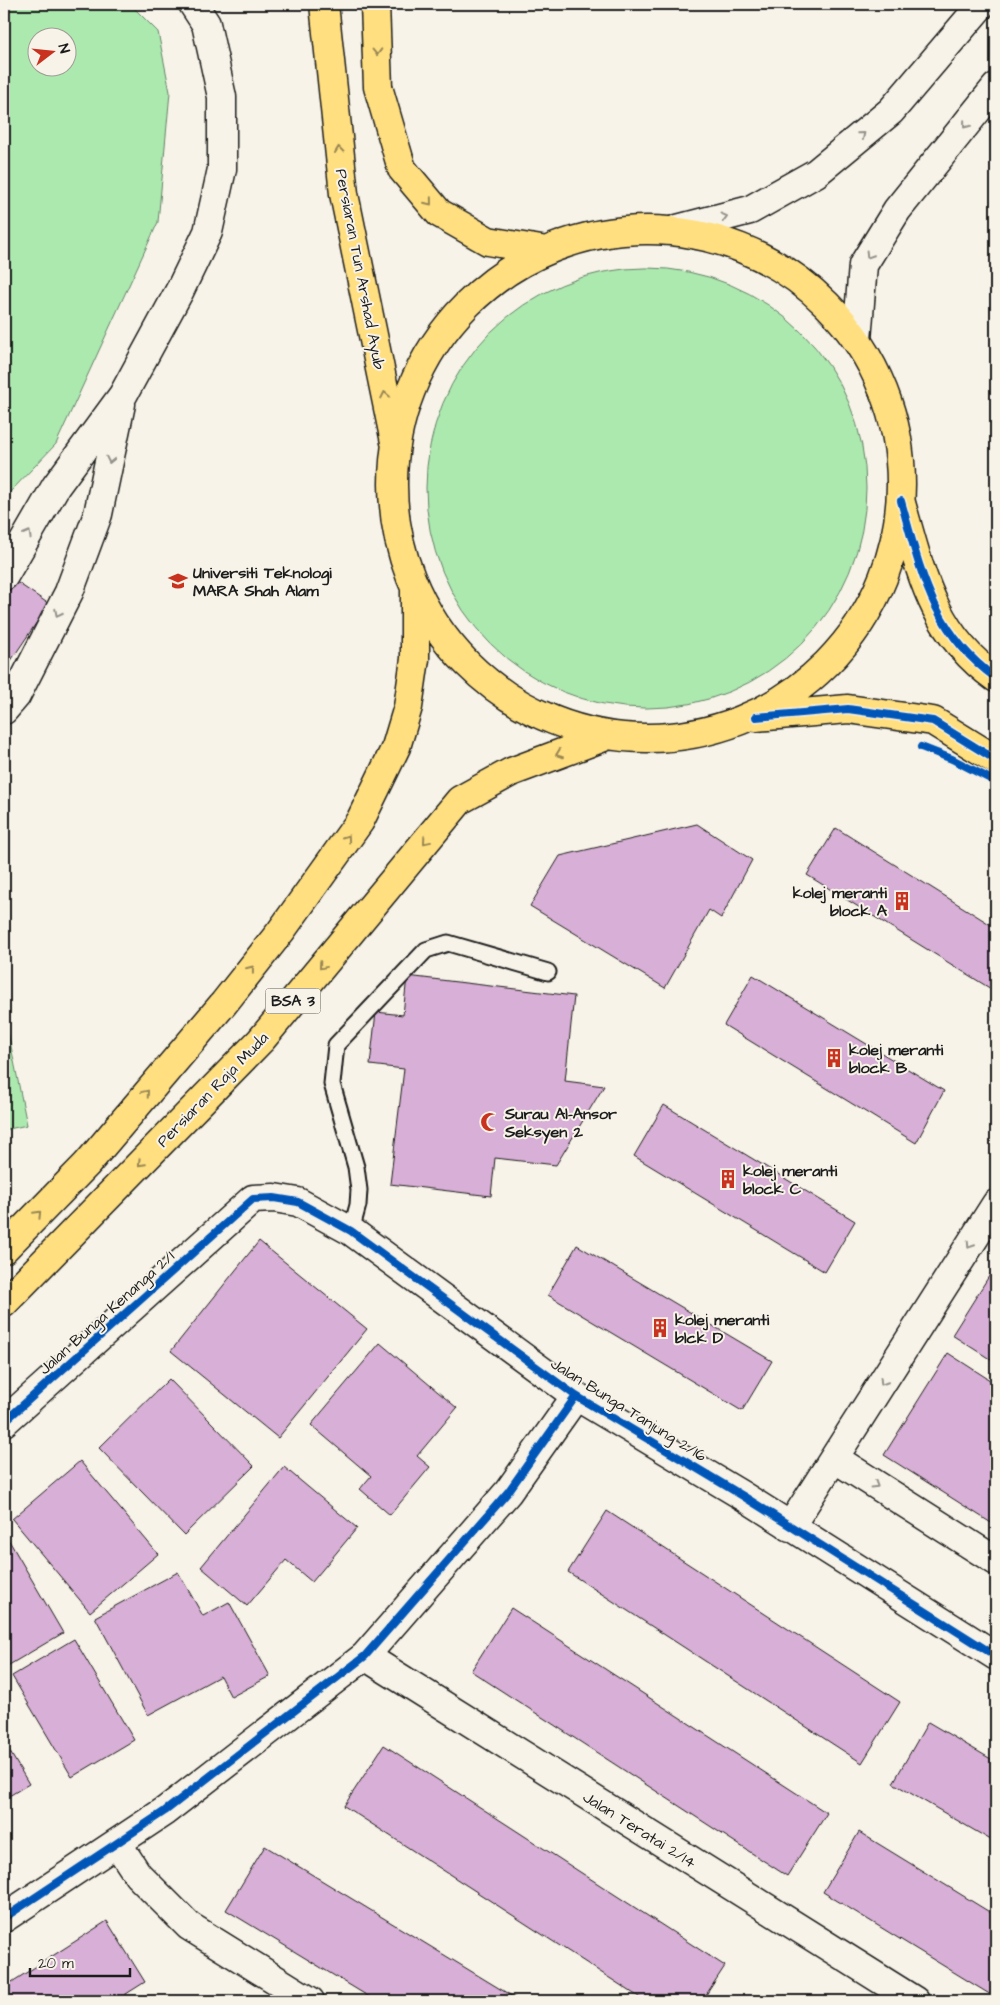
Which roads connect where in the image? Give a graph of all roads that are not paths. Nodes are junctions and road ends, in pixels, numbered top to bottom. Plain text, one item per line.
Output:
1 (194, 4) edge
2 (324, 4) edge
3 (376, 4) edge
4 (982, 4) edge
5 (996, 87) edge
6 (677, 229) junction
7 (541, 250) junction
8 (857, 340) junction
9 (123, 395) junction
10 (395, 443) junction
11 (901, 501) junction
12 (4, 576) edge
13 (415, 591) junction
14 (996, 678) edge
15 (4, 710) edge
16 (756, 718) junction
17 (604, 737) junction
18 (996, 760) edge
19 (548, 972) dead end
20 (996, 1204) edge
21 (226, 1223) joint
22 (351, 1231) junction
23 (4, 1249) edge
24 (4, 1303) edge
25 (576, 1396) junction
26 (4, 1422) edge
27 (834, 1458) junction
28 (790, 1527) junction
29 (996, 1561) edge
30 (364, 1656) junction
31 (996, 1656) edge
32 (117, 1843) junction
33 (4, 1918) edge
34 (310, 2001) edge
35 (915, 2001) edge

1 - 9 street
10 -> 2 main road, Persiaran Tun Arshad Ayub
3 -> 7 main road
6 -> 4 street
5 -> 8 street
6 - 7 main road
6 - 8 main road
7 - 10 main road
8 - 11 main road
12 -> 9 street
9 -> 15 street
10 - 13 main road
11 - 14 main road
11 - 16 main road
13 - 17 main road
23 -> 13 main road, BSA 3
16 - 17 main road
16 - 18 main road
17 -> 24 main road, Persiaran Raja Muda / BSA 3
19 - 22 lane
20 -> 27 street
21 - 22 street, Jalan Bunga Tanjung 2/16
21 - 26 street, Jalan Bunga Kenanga 2/1
22 - 25 street, Jalan Bunga Tanjung 2/16
25 - 28 street, Jalan Bunga Tanjung 2/16
25 - 30 street
27 - 28 street
27 -> 29 street
28 - 31 street, Jalan Bunga Tanjung 2/16
30 - 32 street
30 - 35 street, Jalan Teratai 2/14
32 - 33 street
32 - 34 street

